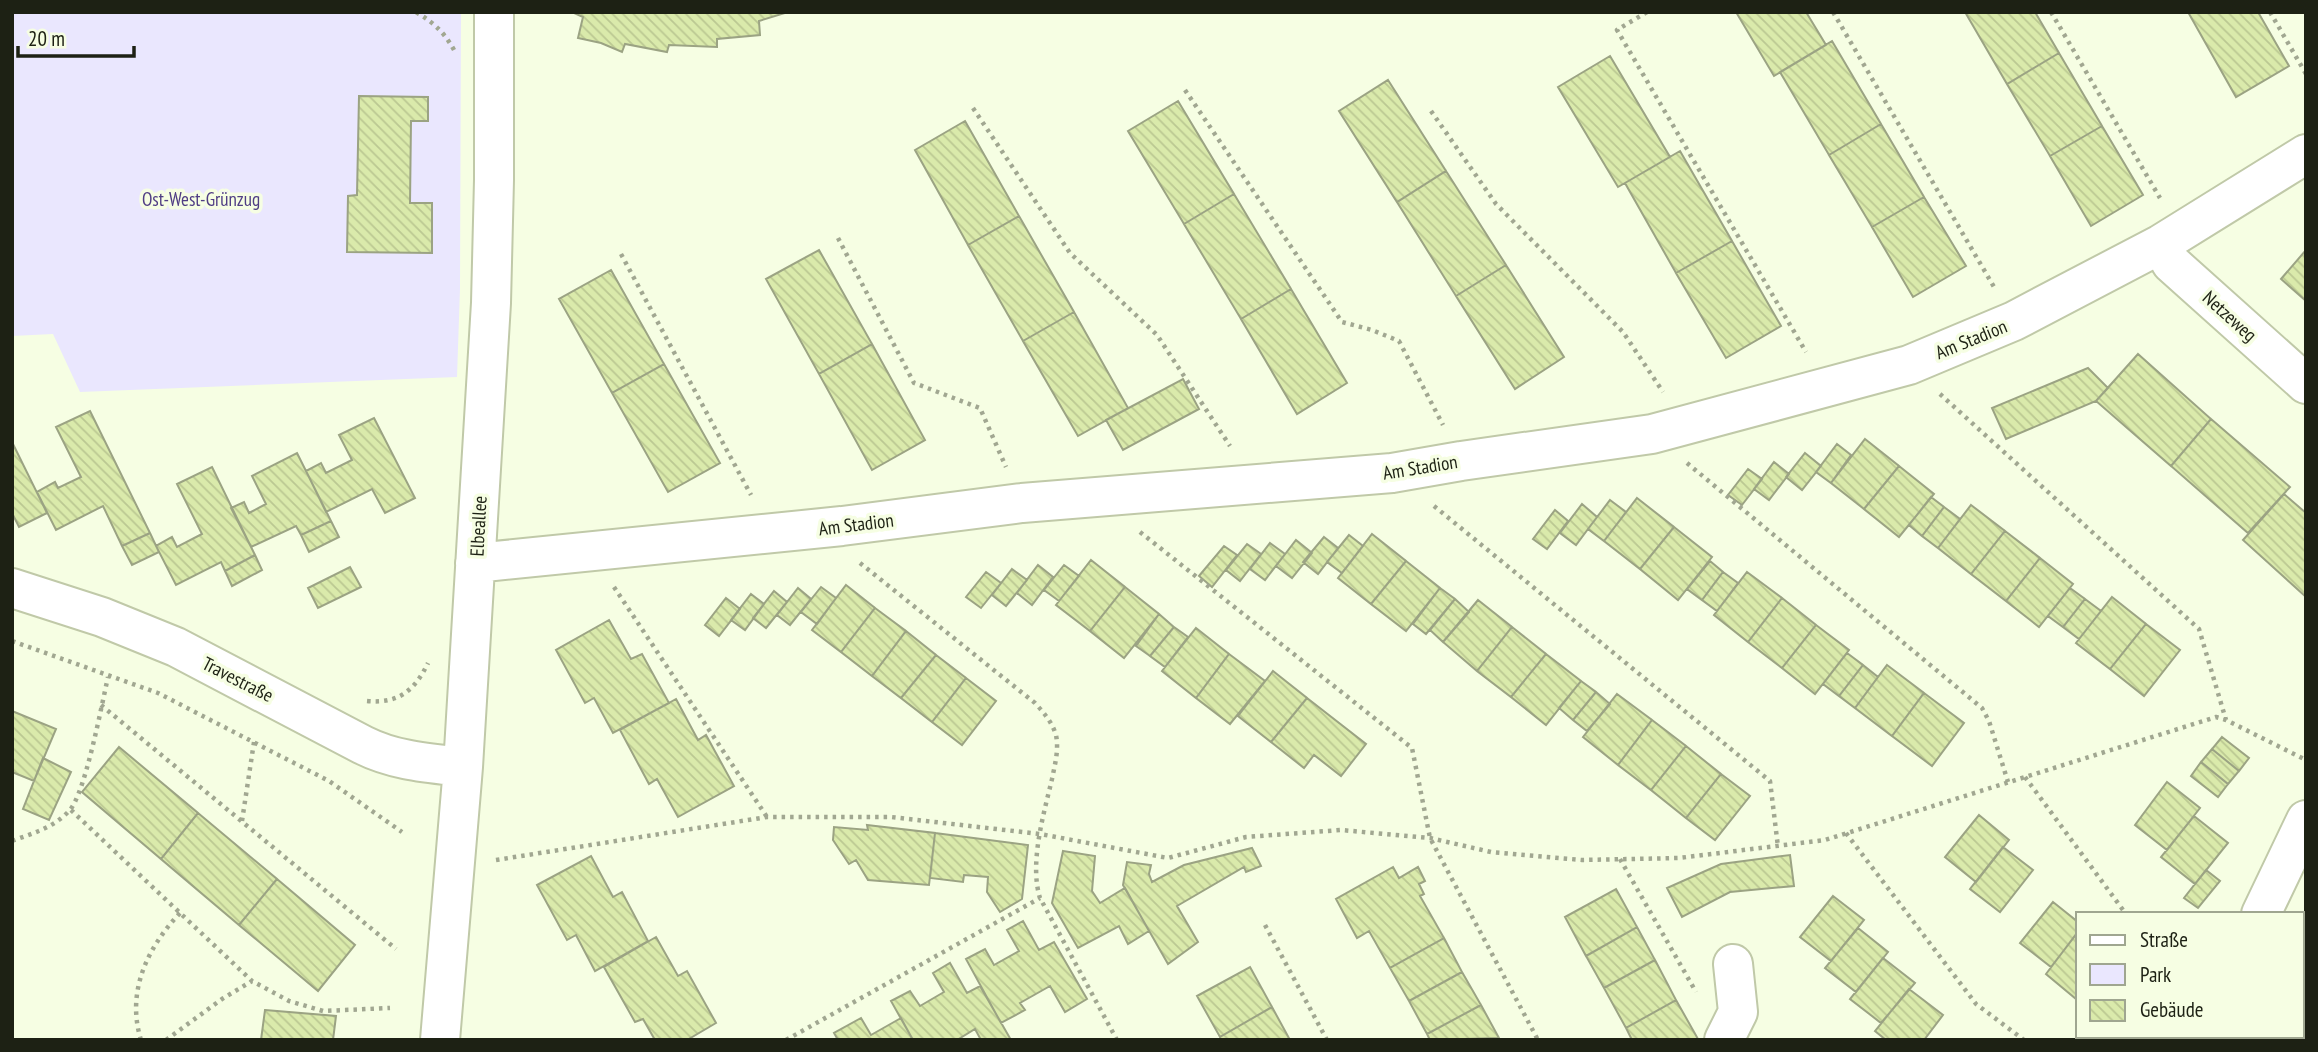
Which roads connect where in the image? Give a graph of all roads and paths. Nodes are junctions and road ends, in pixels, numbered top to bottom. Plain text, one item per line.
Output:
1 (416, 12) edge
2 (494, 12) edge
3 (1647, 12) edge
4 (1833, 12) edge
5 (2051, 12) edge
6 (2270, 12) edge
7 (460, 62) dead end
8 (2306, 74) edge
9 (1185, 90) dead end
10 (973, 108) dead end
11 (1431, 111) dead end
12 (2306, 155) edge
13 (838, 238) dead end
14 (2170, 238) junction
15 (621, 254) dead end
16 (2014, 321) junction
17 (1909, 365) junction
18 (2306, 384) edge
19 (1825, 386) junction
20 (1668, 429) junction
21 (1461, 461) junction
22 (1392, 472) junction
23 (1255, 485) junction
24 (1096, 497) junction
25 (1021, 503) junction
26 (842, 526) junction
27 (772, 533) junction
28 (601, 550) junction
29 (475, 563) junction
30 (12, 588) edge
31 (12, 640) edge
32 (108, 677) junction
33 (101, 705) junction
34 (2226, 720) junction
35 (254, 743) junction
36 (2306, 760) edge
37 (463, 767) junction
38 (2025, 777) junction
39 (2008, 782) junction
40 (71, 810) junction
41 (768, 817) junction
42 (2306, 821) edge
43 (242, 822) junction
44 (402, 832) dead end
45 (1846, 833) junction
46 (1040, 834) junction
47 (1430, 838) junction
48 (12, 841) edge
49 (1778, 847) junction
50 (1620, 859) junction
51 (496, 860) dead end
52 (1040, 898) junction
53 (2125, 912) edge
54 (2263, 912) edge
55 (180, 913) junction
56 (1265, 925) dead end
57 (396, 949) dead end
58 (1732, 964) dead end
59 (252, 981) junction
60 (1702, 1004) dead end
61 (390, 1008) dead end
62 (141, 1040) edge
63 (166, 1040) edge
64 (440, 1040) edge
65 (786, 1040) edge
66 (1117, 1040) edge
67 (1327, 1040) edge
68 (1538, 1040) edge
69 (1724, 1040) edge
70 (2024, 1040) edge

1 - 7 path
2 - 29 street, Elbeallee
3 - 19 path
4 - 16 path
5 - 14 path
6 - 8 path
9 - 21 path
10 - 23 path
11 - 20 path
12 - 14 street, Am Stadion
13 - 25 path
14 - 16 street, Am Stadion
14 - 18 street, Netzeweg
15 - 27 path
16 - 17 street, Am Stadion
17 - 19 street, Am Stadion
17 - 34 path
19 - 20 street, Am Stadion
20 - 21 street, Am Stadion
20 - 39 path
21 - 22 street, Am Stadion
22 - 23 street, Am Stadion
22 - 49 path
23 - 24 street, Am Stadion
24 - 25 street, Am Stadion
24 - 47 path
25 - 26 street, Am Stadion
26 - 27 street, Am Stadion
26 - 46 path
27 - 28 street, Am Stadion
28 - 29 street, Am Stadion
28 - 41 path
29 - 37 street, Elbeallee
30 - 37 street, Travestraße
31 - 32 path
32 - 33 path
32 - 35 path
33 - 40 path
33 - 43 path
34 - 36 path
34 - 38 path
35 - 43 path
35 - 44 path
37 - 64 street, Elbeallee
38 - 39 path
38 - 53 path
39 - 45 path
40 - 48 path
40 - 55 path
41 - 46 path
41 - 51 path
42 - 54 street
43 - 57 path
45 - 49 path
45 - 70 path
46 - 47 path
46 - 52 path
47 - 50 path
47 - 68 path
49 - 50 path
50 - 60 path
52 - 65 path
52 - 66 path
55 - 59 path
55 - 62 path
56 - 67 path
58 - 69 street
59 - 61 path
59 - 63 path

